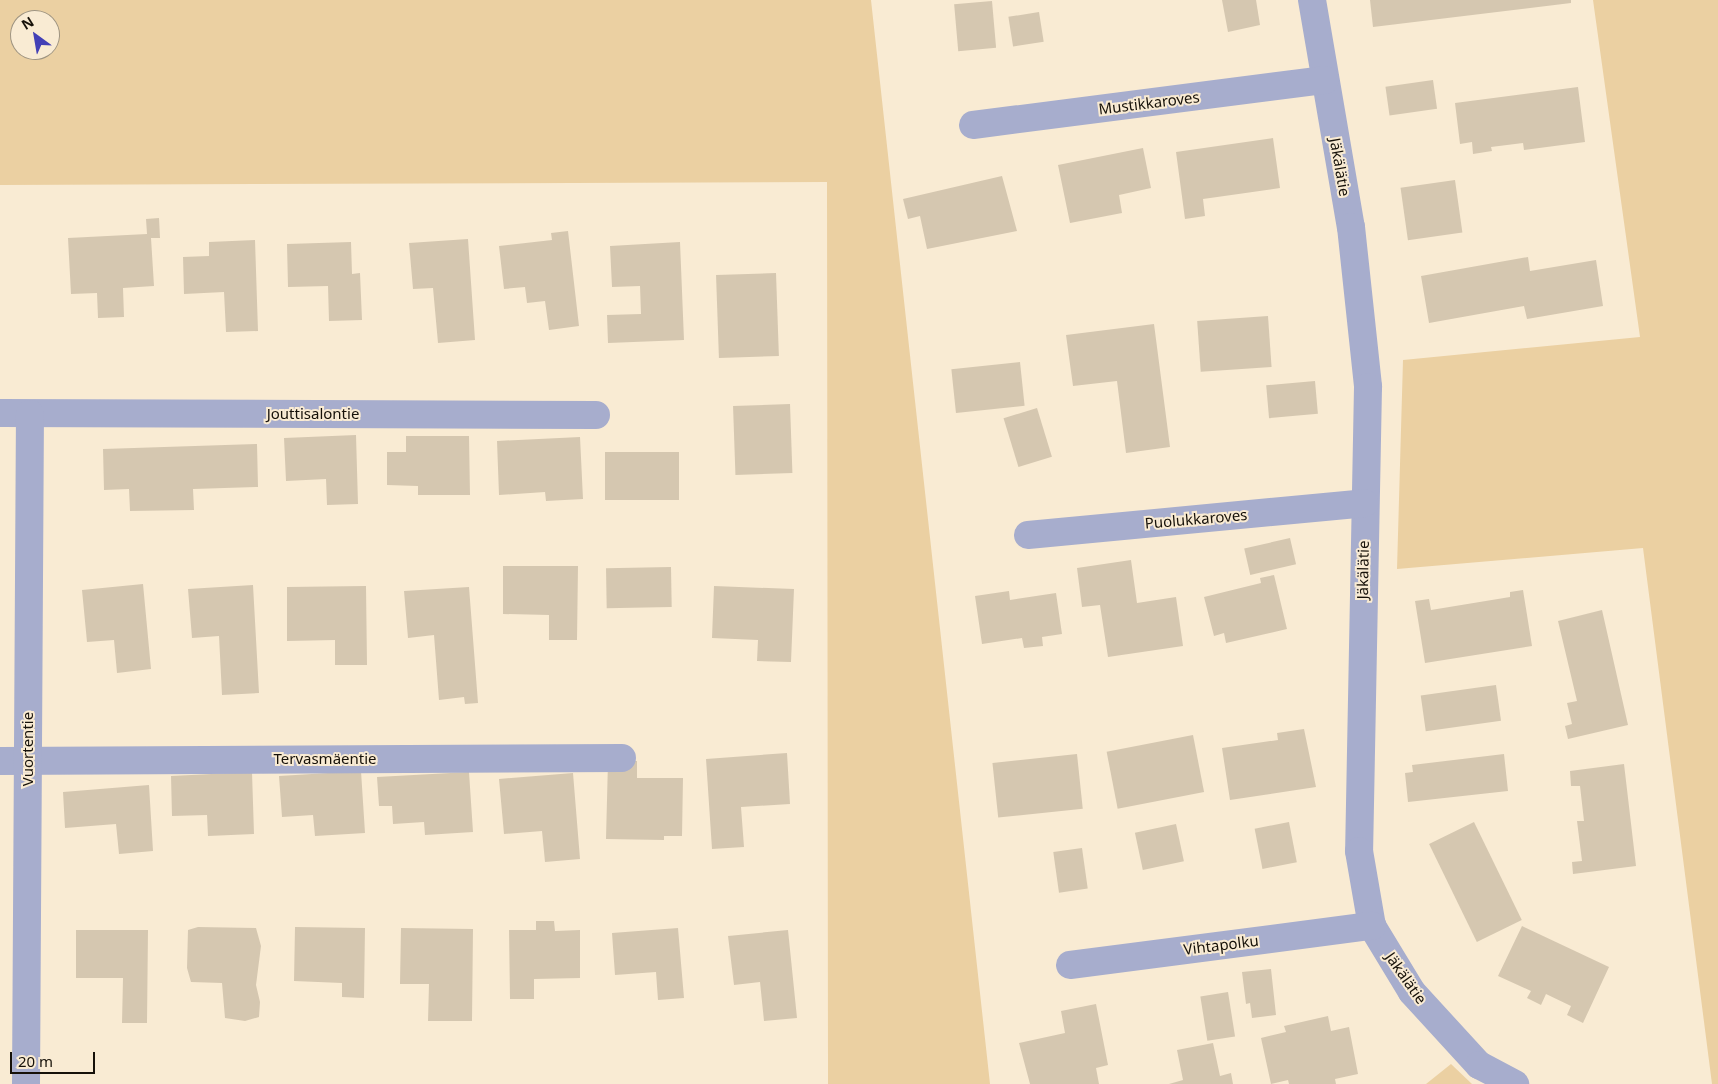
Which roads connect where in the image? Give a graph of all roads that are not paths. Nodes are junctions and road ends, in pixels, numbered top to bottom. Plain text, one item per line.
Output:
1 (1312, 0) edge
2 (1325, 80) junction
3 (973, 125) dead end
4 (0, 414) edge
5 (30, 414) junction
6 (596, 415) dead end
7 (1364, 504) junction
8 (1028, 535) dead end
9 (622, 758) dead end
10 (0, 761) edge
11 (28, 761) junction
12 (1372, 926) junction
13 (1070, 965) dead end
14 (26, 1084) edge
15 (1515, 1084) edge

1 - 2 street, Jäkälätie
2 - 3 street, Mustikkaroves
2 - 7 street, Jäkälätie
4 - 5 street, Jouttisalontie
5 - 6 street, Jouttisalontie
5 - 11 street, Vuortentie
7 - 8 street, Puolukkaroves
7 - 12 street, Jäkälätie
9 - 11 street, Tervasmäentie
10 - 11 street, Tervasmäentie
11 - 14 street, Vuortentie
12 - 13 street, Vihtapolku
12 - 15 street, Jäkälätie

